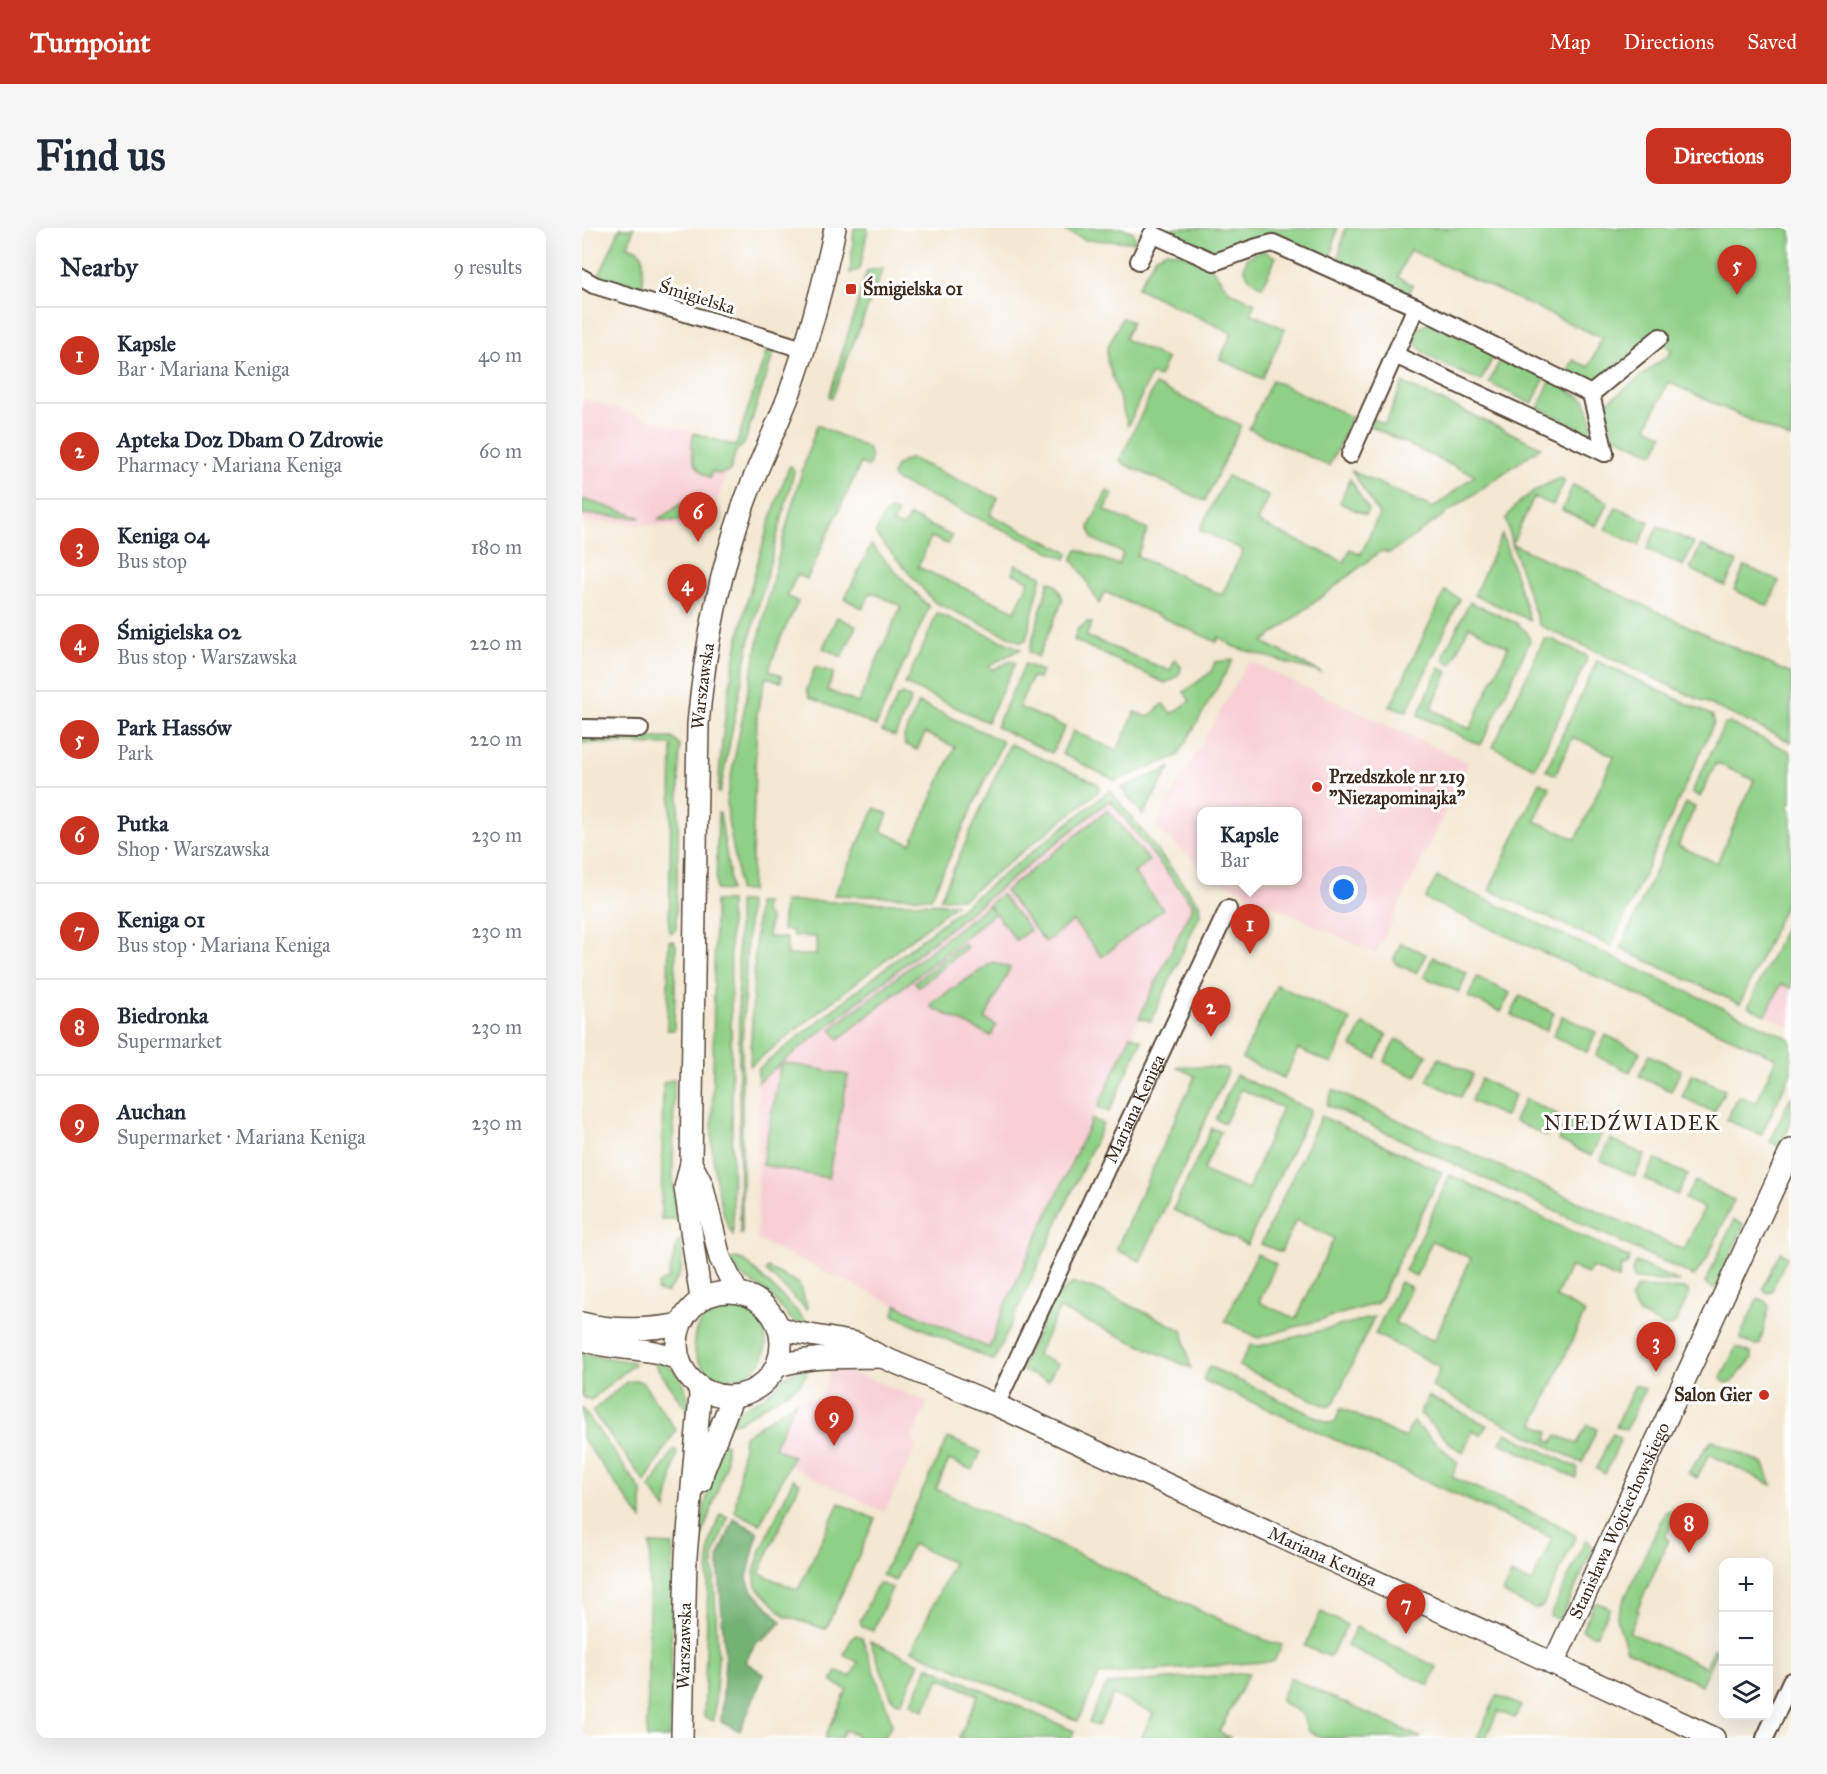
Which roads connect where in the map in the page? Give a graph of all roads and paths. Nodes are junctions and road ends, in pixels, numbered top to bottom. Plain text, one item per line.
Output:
1 (835, 228) edge
2 (1139, 261) dead end
3 (582, 278) edge
4 (1416, 307) junction
5 (1660, 337) dead end
6 (803, 349) junction
7 (1395, 355) junction
8 (1591, 394) junction
9 (1350, 455) dead end
10 (582, 728) edge
11 (640, 729) dead end
12 (1228, 909) dead end
13 (1791, 1150) edge
14 (691, 1163) junction
15 (737, 1292) junction
16 (701, 1299) junction
17 (582, 1323) edge
18 (680, 1324) junction
19 (779, 1327) junction
20 (582, 1339) edge
21 (882, 1357) junction
22 (679, 1360) junction
23 (776, 1367) junction
24 (699, 1386) junction
25 (733, 1396) junction
26 (996, 1405) junction
27 (686, 1556) junction
28 (1553, 1664) junction
29 (1791, 1681) edge
30 (682, 1738) edge
31 (1714, 1738) edge
32 (1765, 1738) edge

1 - 6 street, Warszawska
2 - 4 street
3 - 6 street, Śmigielska
4 - 7 street
4 - 8 street
5 - 8 street
6 - 14 street, Warszawska
7 - 8 street
7 - 9 street
10 - 11 street
12 - 26 street, Mariana Keniga
13 - 28 street, Stanisława Wojciechowskiego
14 - 15 street, Warszawska
14 - 16 street, Warszawska
15 - 16 street
15 - 19 street
16 - 18 street
17 - 18 street
18 - 22 street
19 - 21 street, Mariana Keniga
19 - 23 street
20 - 22 street
21 - 23 street, Mariana Keniga
21 - 26 street, Mariana Keniga
22 - 24 street
23 - 25 street
24 - 25 street
24 - 27 street, Warszawska
25 - 27 street, Warszawska
26 - 28 street, Mariana Keniga
27 - 30 street, Warszawska
28 - 31 street, Mariana Keniga
29 - 32 street

